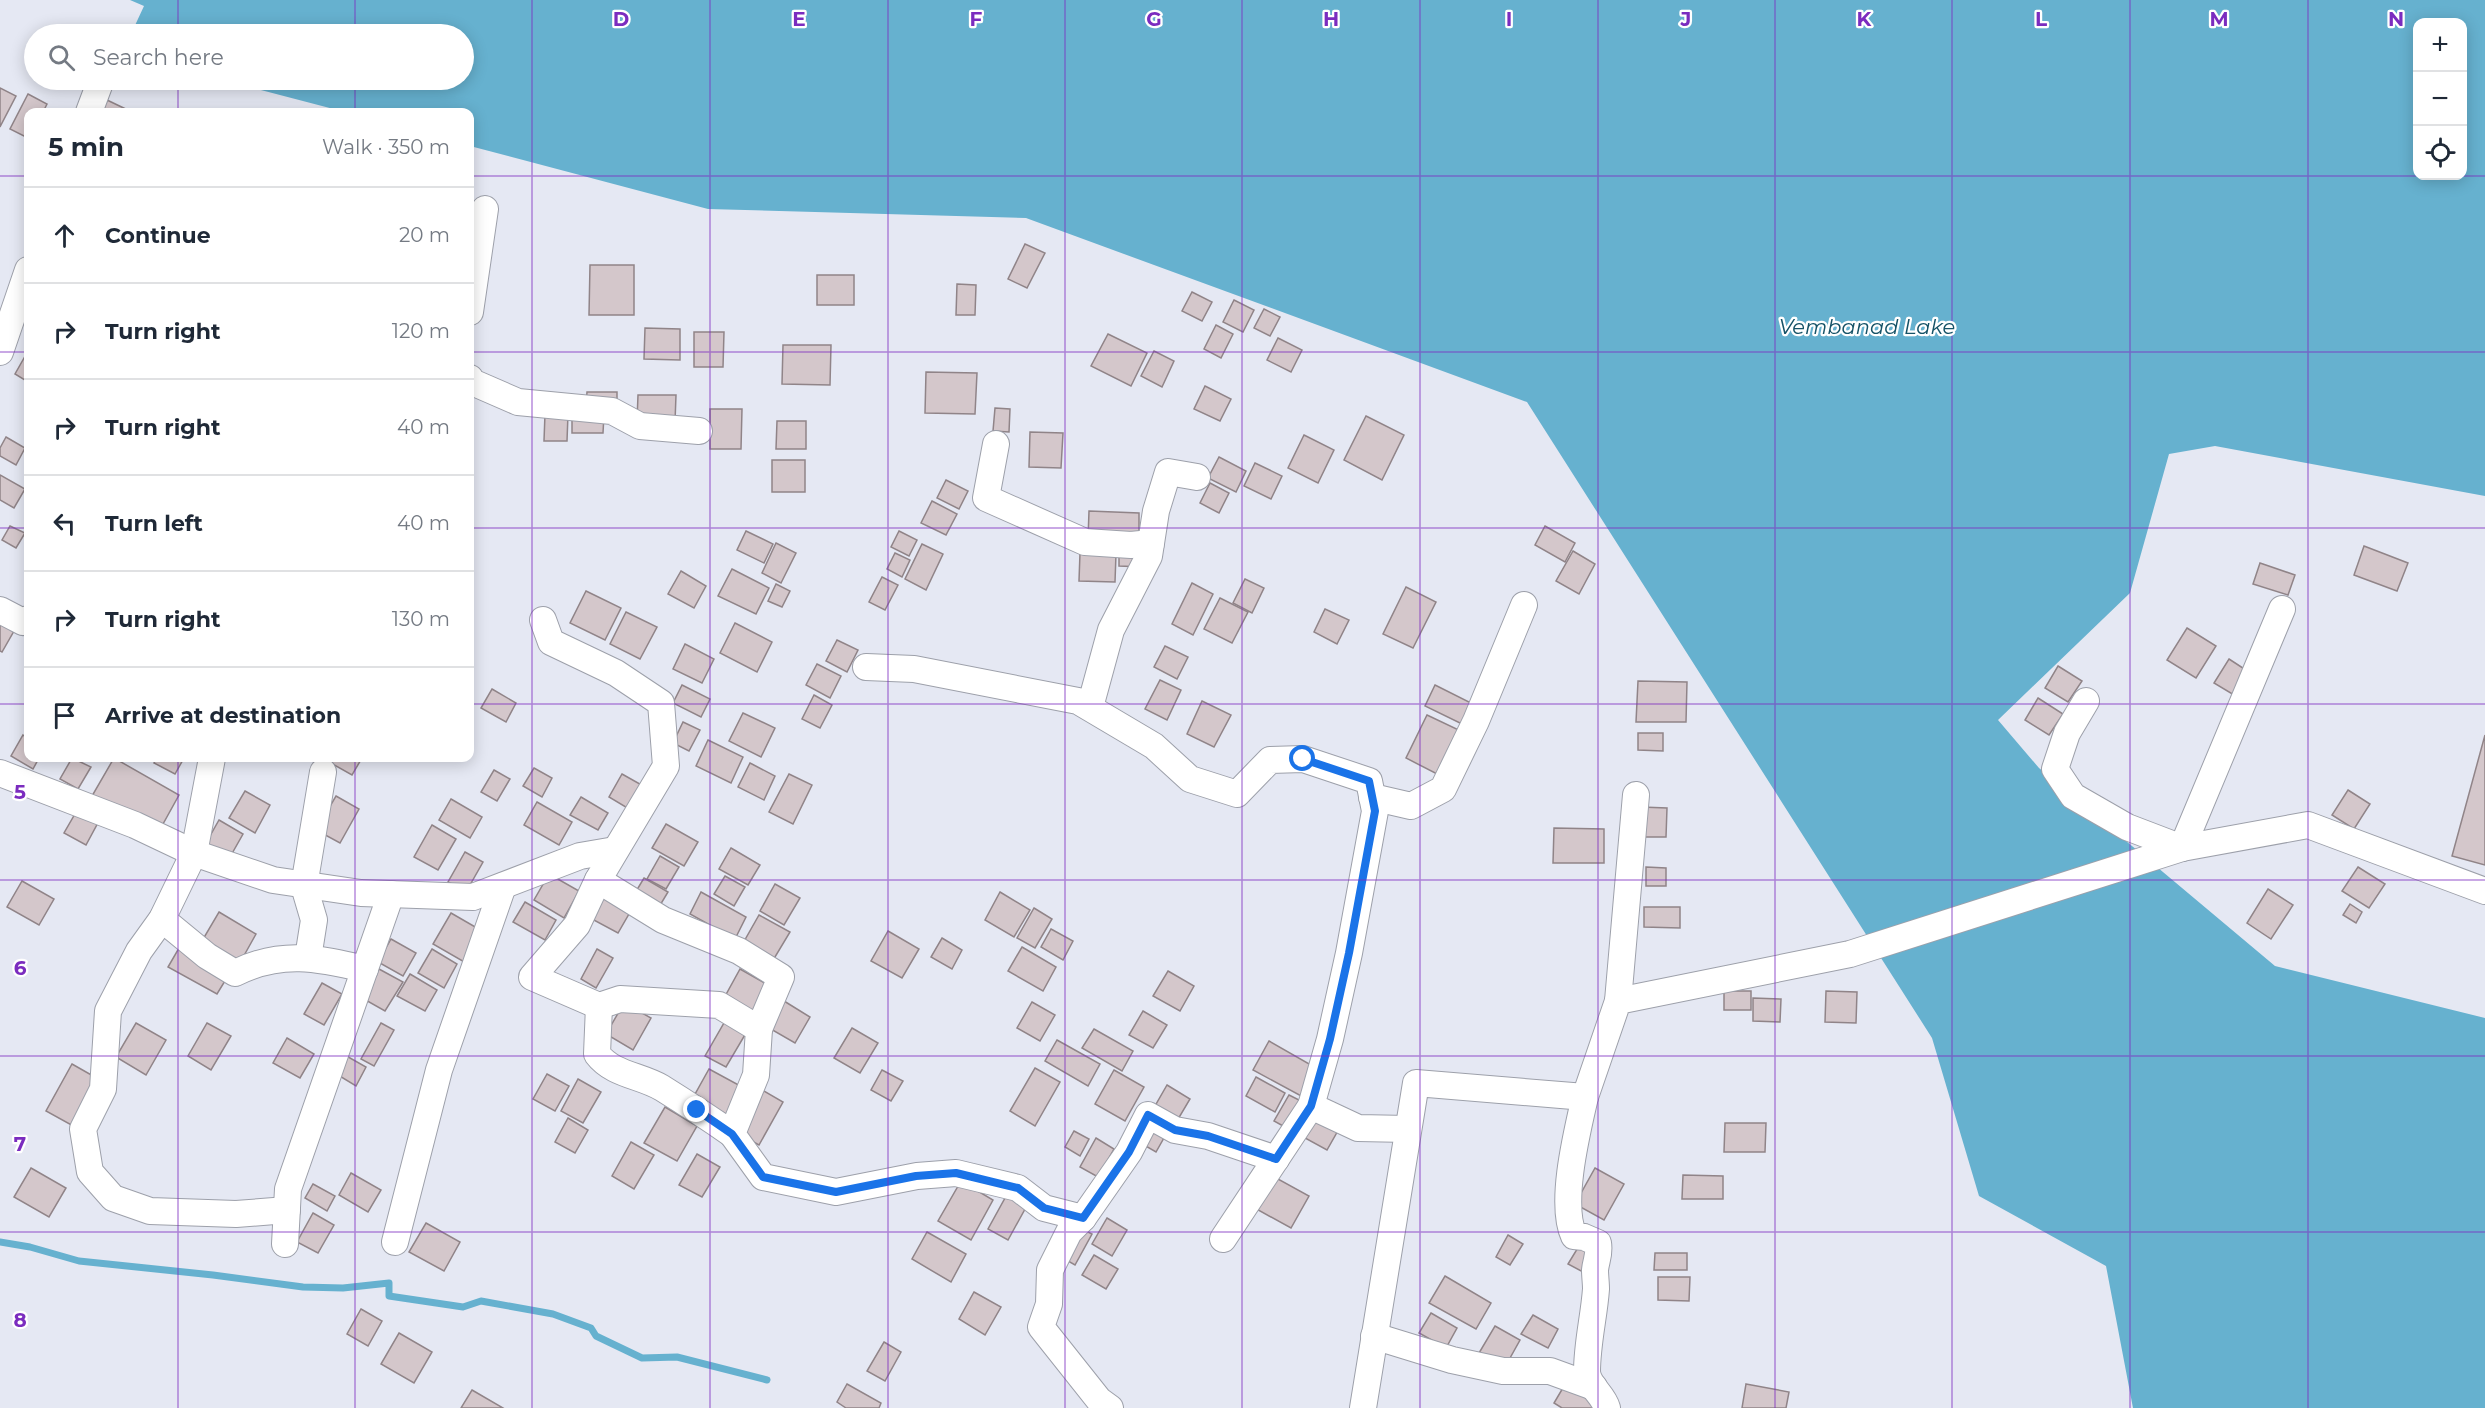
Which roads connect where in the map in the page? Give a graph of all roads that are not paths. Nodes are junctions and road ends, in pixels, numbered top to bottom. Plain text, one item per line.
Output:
1 (97, 90) edge
2 (90, 108) edge
3 (485, 209) dead end
4 (24, 281) edge
5 (474, 285) edge
6 (2, 341) edge
7 (474, 383) edge
8 (699, 431) dead end
9 (996, 444) dead end
10 (1197, 477) dead end
11 (1151, 543) junction
12 (1524, 605) dead end
13 (2282, 609) dead end
14 (0, 610) edge
15 (543, 620) dead end
16 (24, 621) edge
17 (866, 668) dead end
18 (2086, 701) dead end
19 (1090, 707) junction
20 (211, 762) edge
21 (323, 772) dead end
22 (0, 773) edge
23 (1636, 795) dead end
24 (1372, 797) junction
25 (2182, 848) junction
26 (615, 850) junction
27 (195, 853) junction
28 (598, 880) junction
29 (304, 886) junction
30 (502, 886) junction
31 (2485, 891) edge
32 (391, 894) junction
33 (162, 919) junction
34 (308, 958) junction
35 (365, 969) junction
36 (1618, 1001) junction
37 (600, 1006) junction
38 (759, 1029) junction
39 (1584, 1097) junction
40 (1311, 1106) junction
41 (1408, 1129) junction
42 (732, 1134) junction
43 (1276, 1159) junction
44 (287, 1210) junction
45 (1083, 1218) junction
46 (1223, 1239) dead end
47 (395, 1242) dead end
48 (285, 1244) dead end
49 (1374, 1336) junction
50 (1600, 1397) edge
51 (1110, 1408) edge
52 (1362, 1408) edge

1 - 2 street
3 - 5 street
4 - 6 street
7 - 8 street
9 - 11 street
10 - 11 street
11 - 19 street
12 - 24 street
13 - 25 street
14 - 16 street
15 - 26 street
17 - 19 street
18 - 25 street
19 - 24 street
20 - 27 street
21 - 29 street
22 - 27 street
23 - 36 street
24 - 40 street
25 - 31 street
25 - 36 street
26 - 28 street
26 - 30 street
27 - 29 street
27 - 33 street
28 - 37 street
28 - 38 street
29 - 32 street
29 - 34 street
30 - 32 street
30 - 47 street
32 - 35 street
33 - 34 street
33 - 44 street
34 - 35 street
35 - 44 street
36 - 39 street
37 - 38 street
37 - 42 street
38 - 42 street
39 - 41 street
39 - 50 street
40 - 41 street
40 - 43 street
41 - 49 street
42 - 45 street
43 - 45 street
43 - 46 street
44 - 48 street
45 - 51 street
49 - 50 street
49 - 52 street

